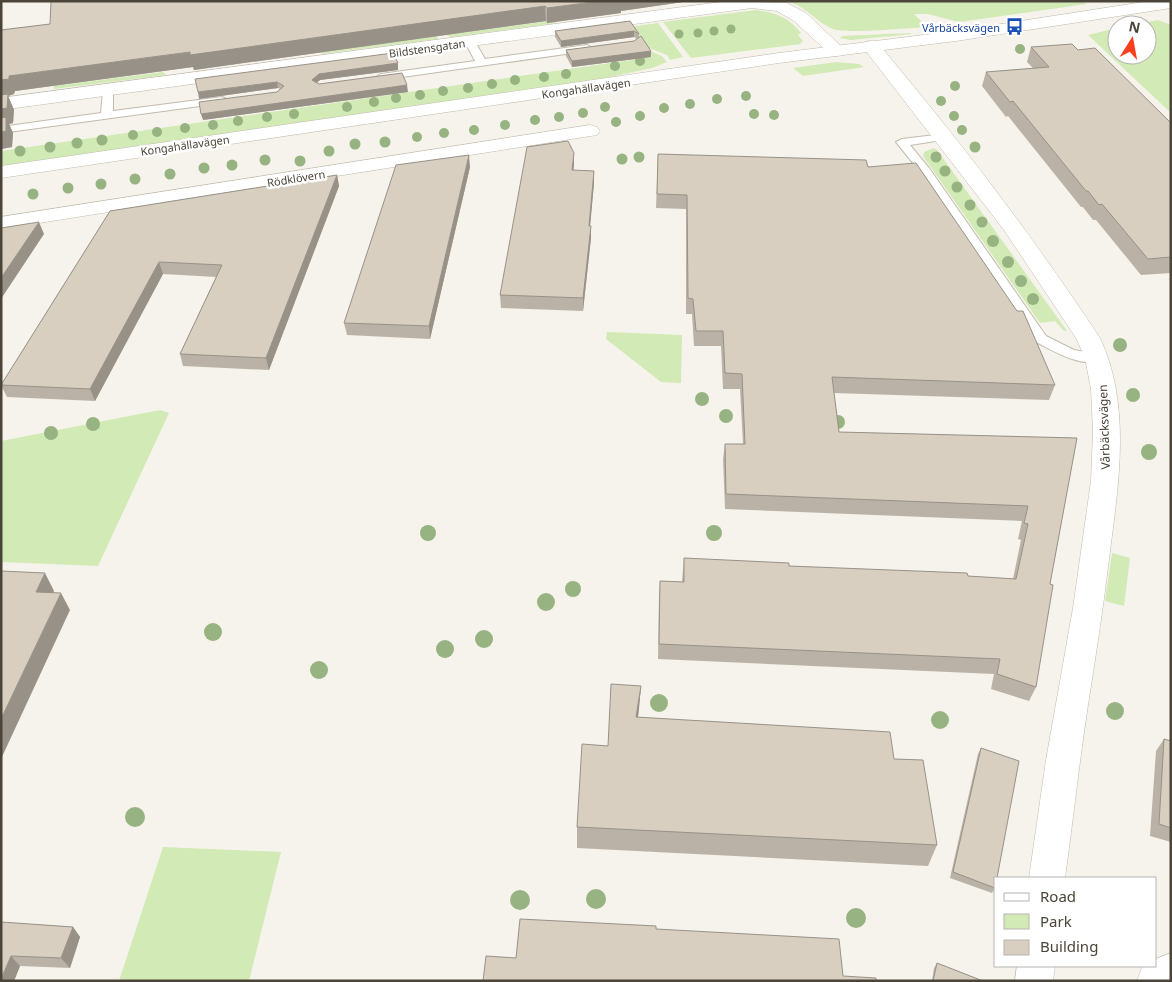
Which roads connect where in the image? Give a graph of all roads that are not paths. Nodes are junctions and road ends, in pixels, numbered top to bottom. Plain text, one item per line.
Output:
1 (1171, 3) edge
2 (470, 42) junction
3 (871, 46) junction
4 (596, 47) edge
5 (837, 51) junction
6 (482, 63) junction
7 (368, 79) edge
8 (108, 90) junction
9 (231, 99) edge
10 (1, 104) edge
11 (107, 116) junction
12 (1, 130) edge
13 (590, 132) dead end
14 (944, 137) junction
15 (1, 172) edge
16 (1, 223) edge
17 (1097, 358) junction
18 (1048, 877) edge
19 (1036, 967) edge
20 (1171, 972) edge
21 (1034, 981) edge
22 (1156, 981) edge

1 - 3 street, Kongahällavägen
2 - 5 street, Bildstensgatan
2 - 6 lane
2 - 8 street, Bildstensgatan
3 - 5 street, Kongahällavägen
3 - 14 street, Vårbäcksvägen
4 - 6 lane
5 - 15 street, Kongahällavägen
6 - 7 lane
8 - 10 street, Bildstensgatan
8 - 11 lane
9 - 11 lane
11 - 12 lane
13 - 16 street, Rödklövern
14 - 17 street, Vårbäcksvägen
14 - 17 lane
17 - 18 street, Vårbäcksvägen
19 - 21 street
20 - 22 street

